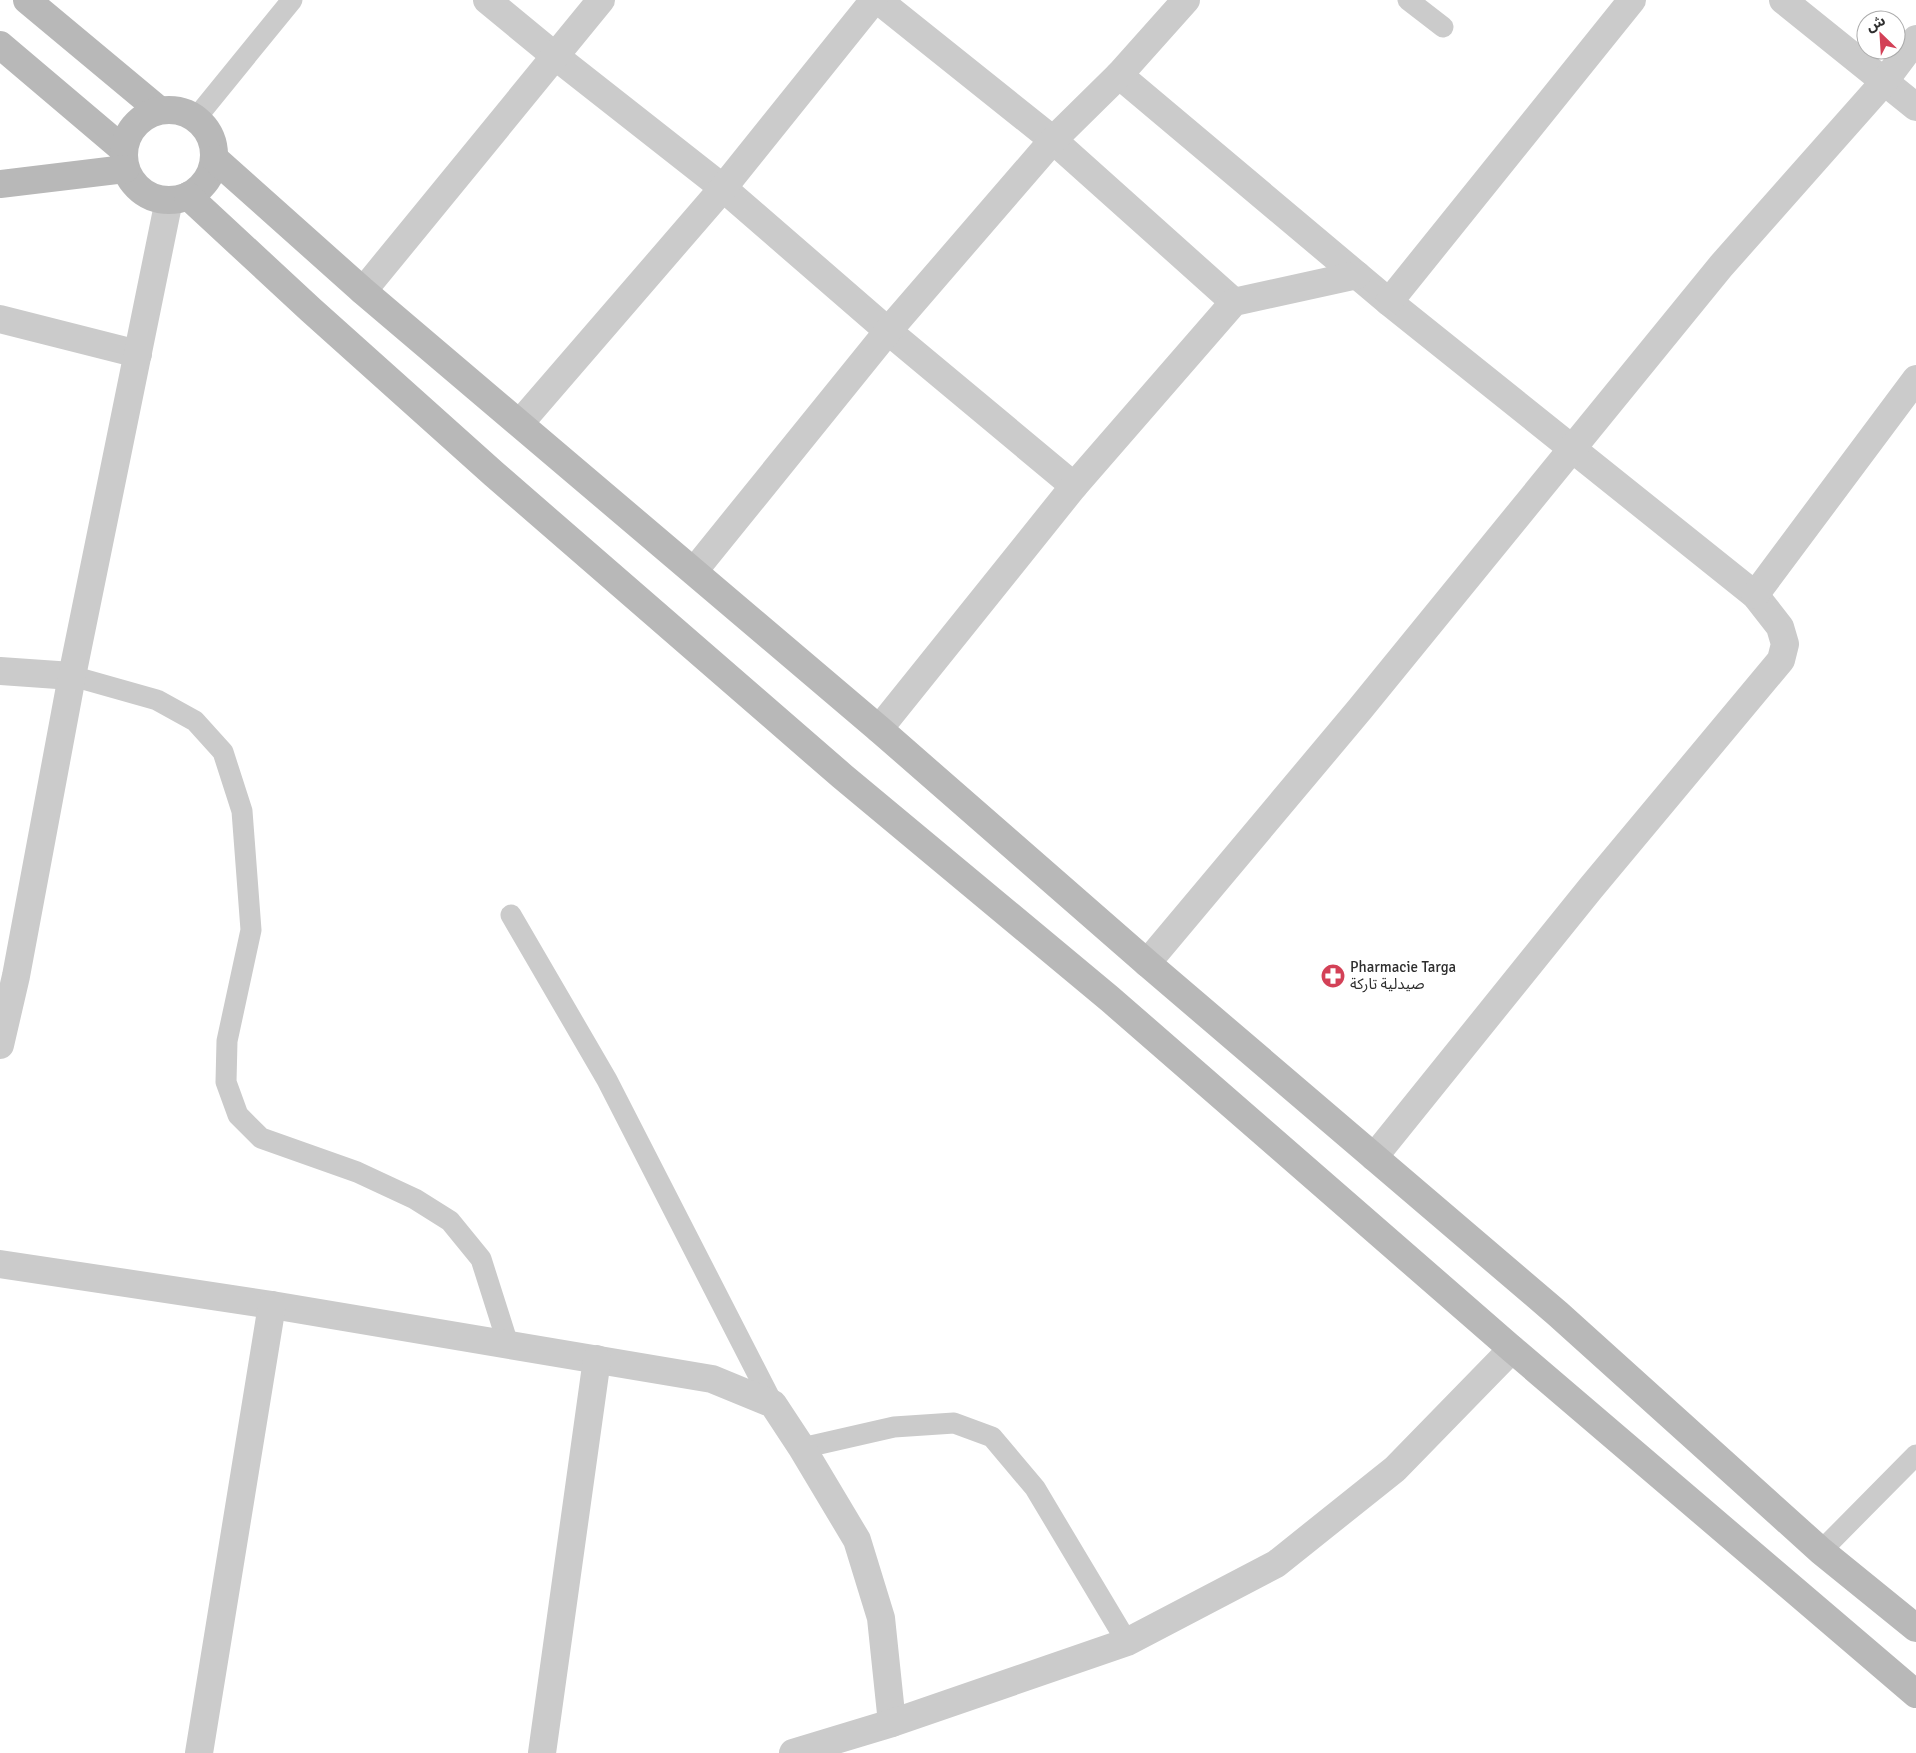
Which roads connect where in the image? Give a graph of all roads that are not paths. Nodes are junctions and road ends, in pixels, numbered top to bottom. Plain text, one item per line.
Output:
1 (27, 0) edge
2 (292, 0) edge
3 (487, 0) edge
4 (601, 0) edge
5 (874, 0) edge
6 (878, 0) edge
7 (1186, 0) edge
8 (1408, 0) edge
9 (1632, 0) edge
10 (1783, 0) edge
11 (1443, 27) dead end
12 (1916, 39) edge
13 (0, 45) edge
14 (555, 56) junction
15 (1118, 76) junction
16 (1884, 82) junction
17 (1916, 106) edge
18 (159, 110) junction
19 (196, 118) junction
20 (1053, 140) junction
21 (124, 159) junction
22 (215, 159) junction
23 (0, 184) edge
24 (723, 188) junction
25 (179, 198) junction
26 (1357, 275) junction
27 (363, 291) junction
28 (1234, 302) junction
29 (1389, 302) junction
30 (0, 319) edge
31 (888, 331) junction
32 (138, 354) junction
33 (1916, 380) edge
34 (520, 423) junction
35 (1574, 449) junction
36 (1074, 486) junction
37 (694, 571) junction
38 (1755, 595) junction
39 (0, 670) edge
40 (72, 676) junction
41 (878, 729) junction
42 (511, 915) dead end
43 (1147, 963) junction
44 (0, 1045) edge
45 (1374, 1157) junction
46 (0, 1264) edge
47 (272, 1305) junction
48 (508, 1344) junction
49 (1512, 1349) junction
50 (597, 1358) junction
51 (773, 1404) junction
52 (802, 1448) junction
53 (1916, 1455) edge
54 (1821, 1551) junction
55 (1916, 1628) edge
56 (1127, 1642) junction
57 (1916, 1694) edge
58 (892, 1724) junction
59 (198, 1753) edge
60 (542, 1753) edge
61 (794, 1753) edge

1 - 18 street
2 - 19 lane
3 - 14 street
4 - 14 street
5 - 24 street
6 - 20 street
7 - 15 street
8 - 11 lane
9 - 29 street
10 - 16 street
12 - 16 street
13 - 21 street
14 - 24 street
14 - 27 street
15 - 20 street
15 - 26 street
16 - 17 street
16 - 35 street
18 - 19 street
18 - 21 street
19 - 22 street
20 - 28 street
20 - 31 street
21 - 23 street
21 - 25 street
22 - 25 street
22 - 27 street
24 - 31 street
24 - 34 street
25 - 32 street
25 - 49 street
26 - 28 street
26 - 29 street
27 - 34 street
28 - 36 street
29 - 35 street
30 - 32 street
31 - 36 street
31 - 37 street
32 - 40 street
33 - 38 street
34 - 37 street
35 - 38 street
35 - 43 street
36 - 41 street
37 - 41 street
38 - 45 street
39 - 40 street
40 - 44 street
40 - 48 lane
41 - 43 street
42 - 51 lane
43 - 45 street
45 - 54 street
46 - 47 street
47 - 48 street
47 - 59 street
48 - 50 street
49 - 56 street
49 - 57 street
50 - 51 street
50 - 60 street
51 - 52 street
52 - 56 lane
52 - 58 street
53 - 54 lane
54 - 55 street
56 - 58 street
58 - 61 street

